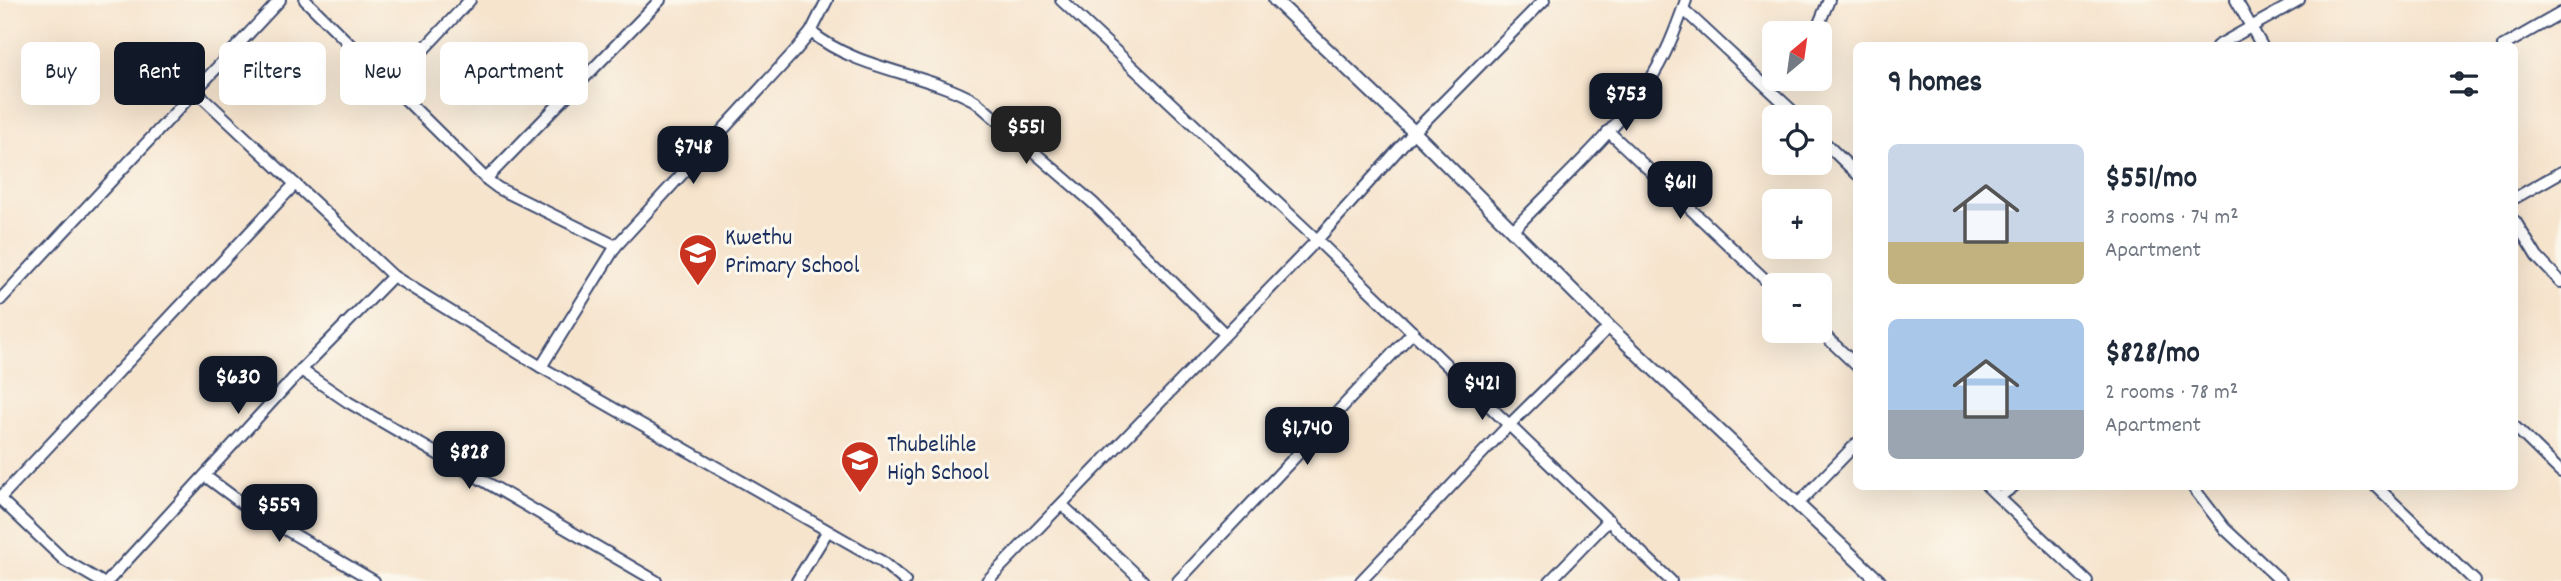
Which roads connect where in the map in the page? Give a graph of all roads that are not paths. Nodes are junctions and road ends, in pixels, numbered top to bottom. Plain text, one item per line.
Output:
1 (280, 0) edge
2 (305, 0) edge
3 (470, 0) edge
4 (660, 0) edge
5 (827, 0) edge
6 (1061, 0) edge
7 (1275, 0) edge
8 (1544, 0) edge
9 (1829, 0) edge
10 (2236, 0) edge
11 (2300, 0) edge
12 (1685, 4) edge
13 (2561, 13) edge
14 (1820, 21) edge
15 (2250, 26) junction
16 (811, 32) junction
17 (348, 42) edge
18 (2224, 42) edge
19 (2260, 42) edge
20 (2510, 42) edge
21 (426, 47) edge
22 (205, 80) edge
23 (1762, 82) edge
24 (1771, 91) edge
25 (205, 100) edge
26 (182, 105) edge
27 (412, 105) edge
28 (1786, 105) edge
29 (1608, 131) junction
30 (1414, 132) junction
31 (1832, 150) edge
32 (1853, 170) edge
33 (2561, 172) edge
34 (486, 179) junction
35 (295, 184) junction
36 (2518, 196) edge
37 (2518, 226) edge
38 (1512, 231) junction
39 (1317, 240) junction
40 (616, 246) junction
41 (393, 276) junction
42 (1762, 277) edge
43 (2561, 282) edge
44 (0, 300) edge
45 (1609, 327) junction
46 (1413, 332) junction
47 (1225, 334) junction
48 (1832, 343) edge
49 (1853, 362) edge
50 (541, 367) junction
51 (301, 370) junction
52 (1508, 426) junction
53 (2518, 431) edge
54 (1853, 447) edge
55 (2561, 472) edge
56 (205, 476) junction
57 (1991, 490) edge
58 (2009, 490) edge
59 (2195, 490) edge
60 (2380, 490) edge
61 (2000, 498) junction
62 (0, 499) edge
63 (1798, 504) junction
64 (1062, 505) junction
65 (1609, 520) junction
66 (827, 532) junction
67 (100, 581) edge
68 (108, 581) edge
69 (374, 581) edge
70 (656, 581) edge
71 (797, 581) edge
72 (905, 581) edge
73 (988, 581) edge
74 (1143, 581) edge
75 (1178, 581) edge
76 (1361, 581) edge
77 (1550, 581) edge
78 (1671, 581) edge
79 (1879, 581) edge
80 (2087, 581) edge
81 (2281, 581) edge
82 (2476, 581) edge

1 - 22 street
2 - 17 street
3 - 21 street
4 - 34 street
5 - 16 street
6 - 39 street
7 - 30 street
8 - 30 street
9 - 14 street
10 - 15 street
11 - 15 street
12 - 23 street
12 - 29 street
13 - 20 street
15 - 18 street
15 - 19 street
16 - 40 street
16 - 47 street
24 - 28 street
25 - 35 street
26 - 44 street
27 - 34 street
29 - 38 street
29 - 42 street
30 - 38 street
30 - 39 street
31 - 32 street
33 - 36 street
34 - 40 street
35 - 41 street
35 - 62 street
37 - 43 street
38 - 45 street
39 - 46 street
39 - 47 street
40 - 50 street
41 - 50 street
41 - 51 street
45 - 52 street
45 - 63 street
46 - 52 street
46 - 75 street
47 - 64 street
48 - 49 street
50 - 66 street
51 - 56 street
51 - 70 street
52 - 65 street
52 - 76 street
53 - 55 street
54 - 63 street
56 - 68 street
56 - 69 street
57 - 61 street
58 - 61 street
59 - 81 street
60 - 82 street
61 - 80 street
62 - 67 street
63 - 79 street
64 - 73 street
64 - 74 street
65 - 77 street
65 - 78 street
66 - 71 street
66 - 72 street

